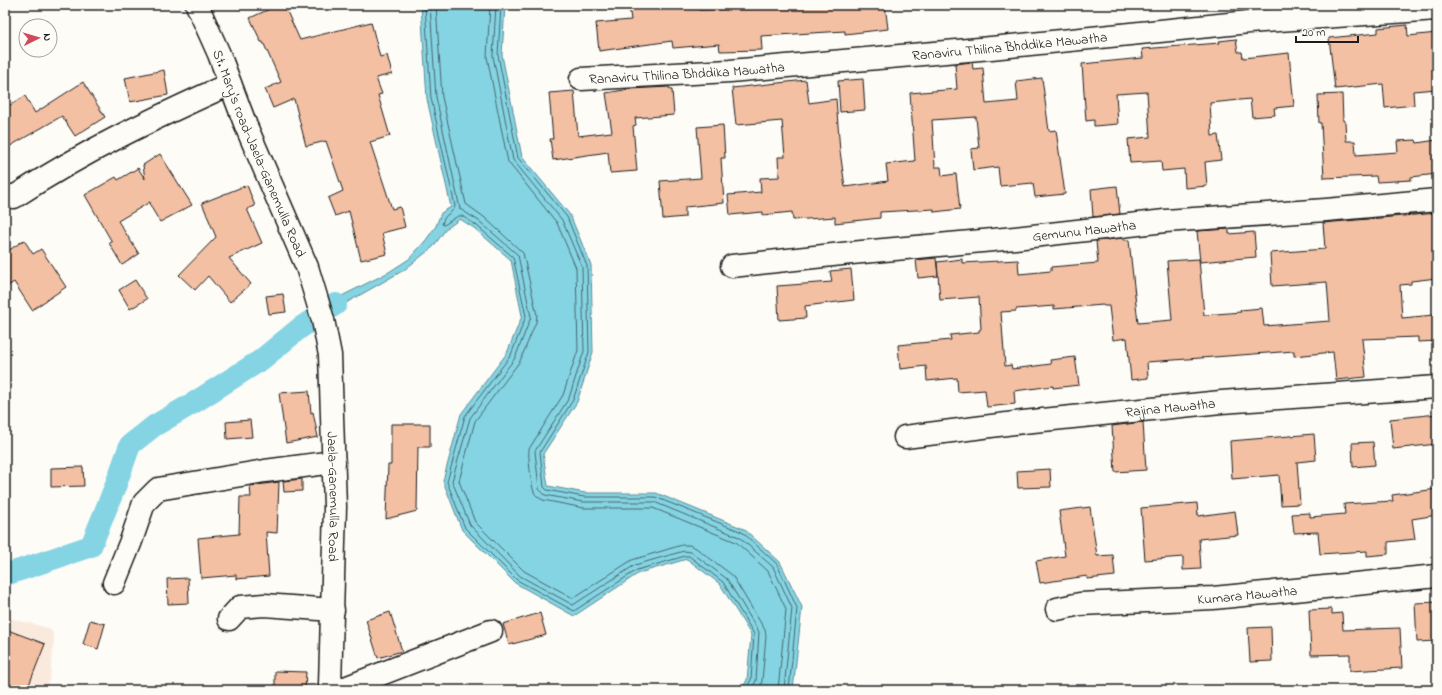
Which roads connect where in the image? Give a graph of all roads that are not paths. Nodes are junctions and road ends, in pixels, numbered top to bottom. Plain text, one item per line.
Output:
1 (198, 5) edge
2 (1437, 9) edge
3 (581, 79) dead end
4 (230, 84) junction
5 (5, 195) edge
6 (1437, 200) edge
7 (732, 266) dead end
8 (320, 312) joint
9 (1437, 387) edge
10 (905, 437) dead end
11 (334, 462) junction
12 (1437, 576) edge
13 (114, 583) dead end
14 (1056, 609) dead end
15 (333, 610) junction
16 (229, 619) dead end
17 (491, 631) dead end
18 (331, 690) edge
19 (340, 690) edge

1 - 4 street, St. Mary's road-Jaela-Ganemulla Road
2 - 3 street, Ranaviru Thilina Bhddika Mawatha
4 - 5 street
4 - 8 street, St. Mary's road-Jaela-Ganemulla Road
6 - 7 street, Gemunu Mawatha
8 - 11 street, Jaela-Ganemulla Road
9 - 10 street, Rajina Mawatha
11 - 13 street
11 - 15 street, Jaela-Ganemulla Road
12 - 14 street, Kumara Mawatha
15 - 16 street
15 - 18 street, Jaela-Ganemulla Road
17 - 19 street

